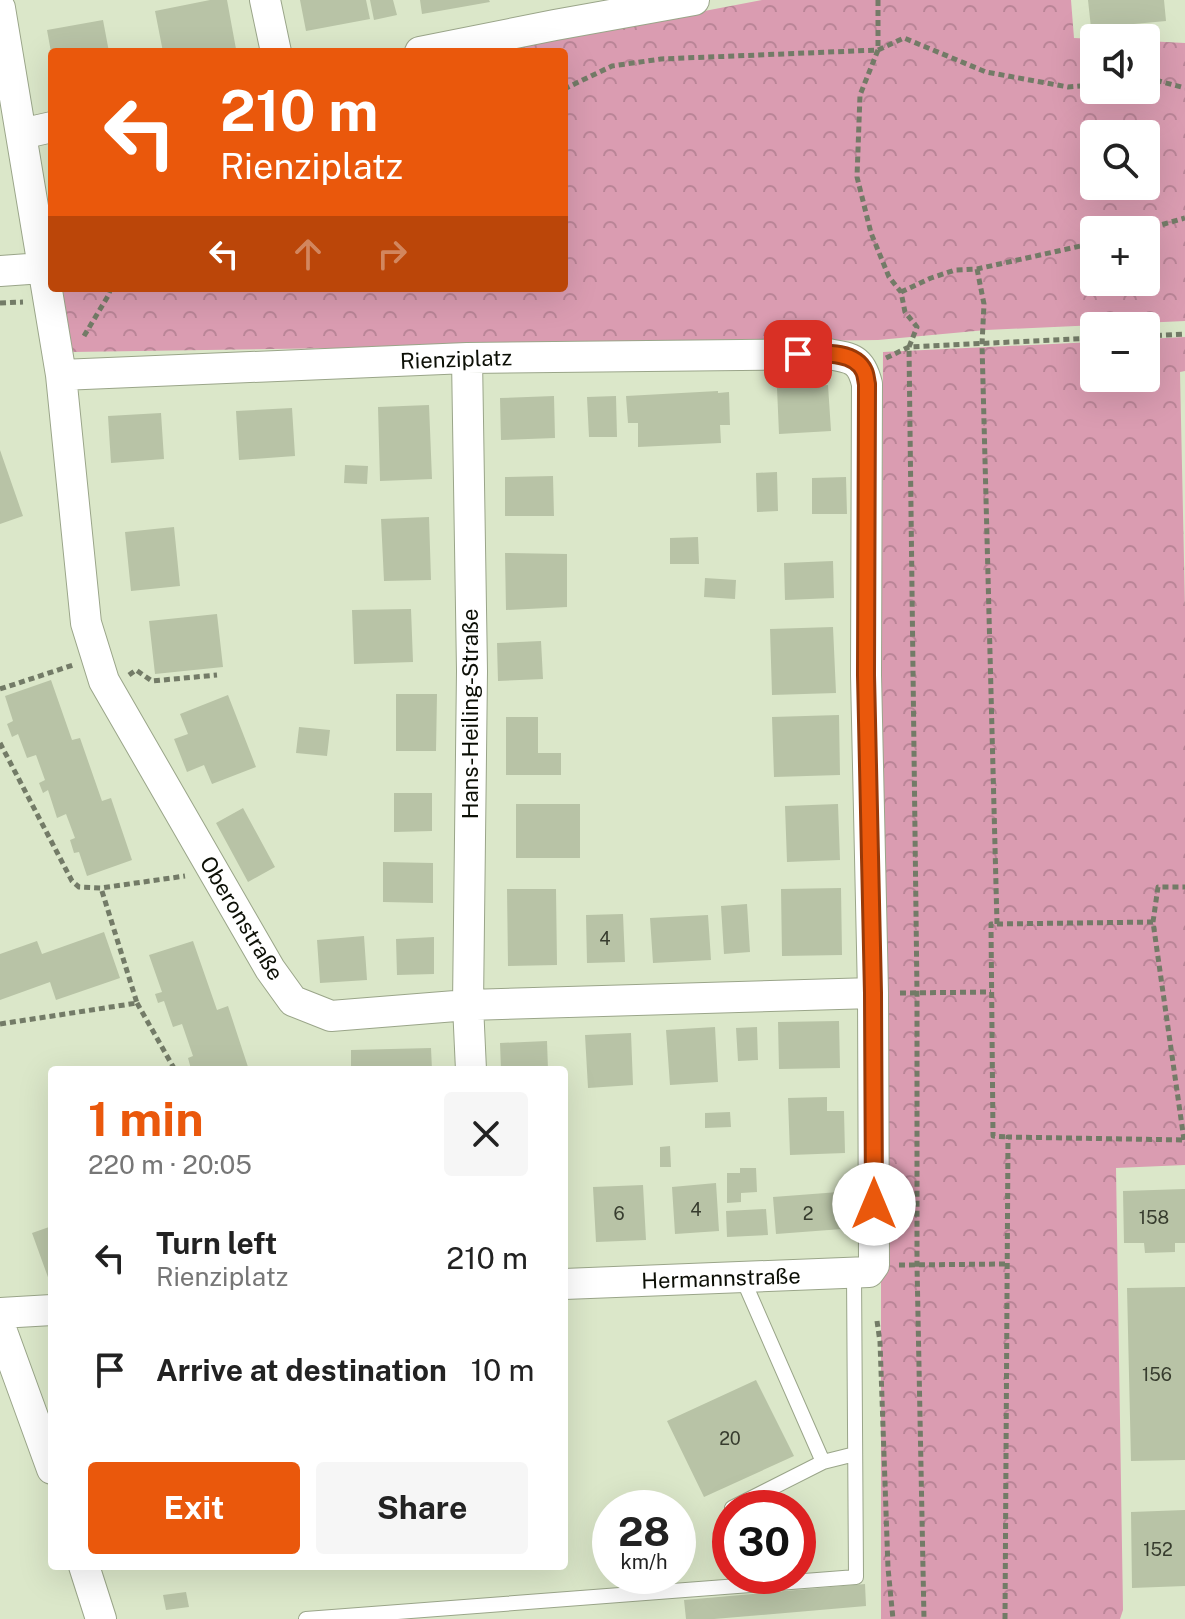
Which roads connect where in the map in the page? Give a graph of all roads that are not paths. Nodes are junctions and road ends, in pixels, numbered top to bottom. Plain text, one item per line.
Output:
1 (265, 0) edge
2 (694, 0) edge
3 (0, 8) edge
4 (553, 12) edge
5 (275, 48) edge
6 (433, 48) edge
7 (48, 128) edge
8 (21, 134) junction
9 (43, 268) junction
10 (0, 271) edge
11 (467, 358) junction
12 (61, 375) junction
13 (873, 993) junction
14 (468, 1005) junction
15 (471, 1066) edge
16 (866, 1270) junction
17 (742, 1277) junction
18 (568, 1284) edge
19 (48, 1310) edge
20 (0, 1313) edge
21 (0, 1326) edge
22 (855, 1454) junction
23 (48, 1458) edge
24 (823, 1462) junction
25 (768, 1490) edge
26 (85, 1570) edge
27 (101, 1619) edge
28 (306, 1619) edge

1 - 5 street
2 - 4 street
3 - 8 street, Oberonstraße
4 - 6 street
7 - 8 street
8 - 9 street, Oberonstraße
9 - 10 street
9 - 12 street, Oberonstraße
11 - 12 street, Rienziplatz
11 - 13 street, Rienziplatz
11 - 14 street, Hans-Heiling-Straße
12 - 14 street, Oberonstraße
13 - 14 street, Oberonstraße
13 - 16 street
14 - 15 street, Hans-Heiling-Straße
16 - 17 street, Hermannstraße
16 - 22 lane
17 - 18 street, Hermannstraße
17 - 24 lane
19 - 20 street
21 - 23 street
22 - 24 lane
22 - 28 lane
24 - 25 lane
26 - 27 street

